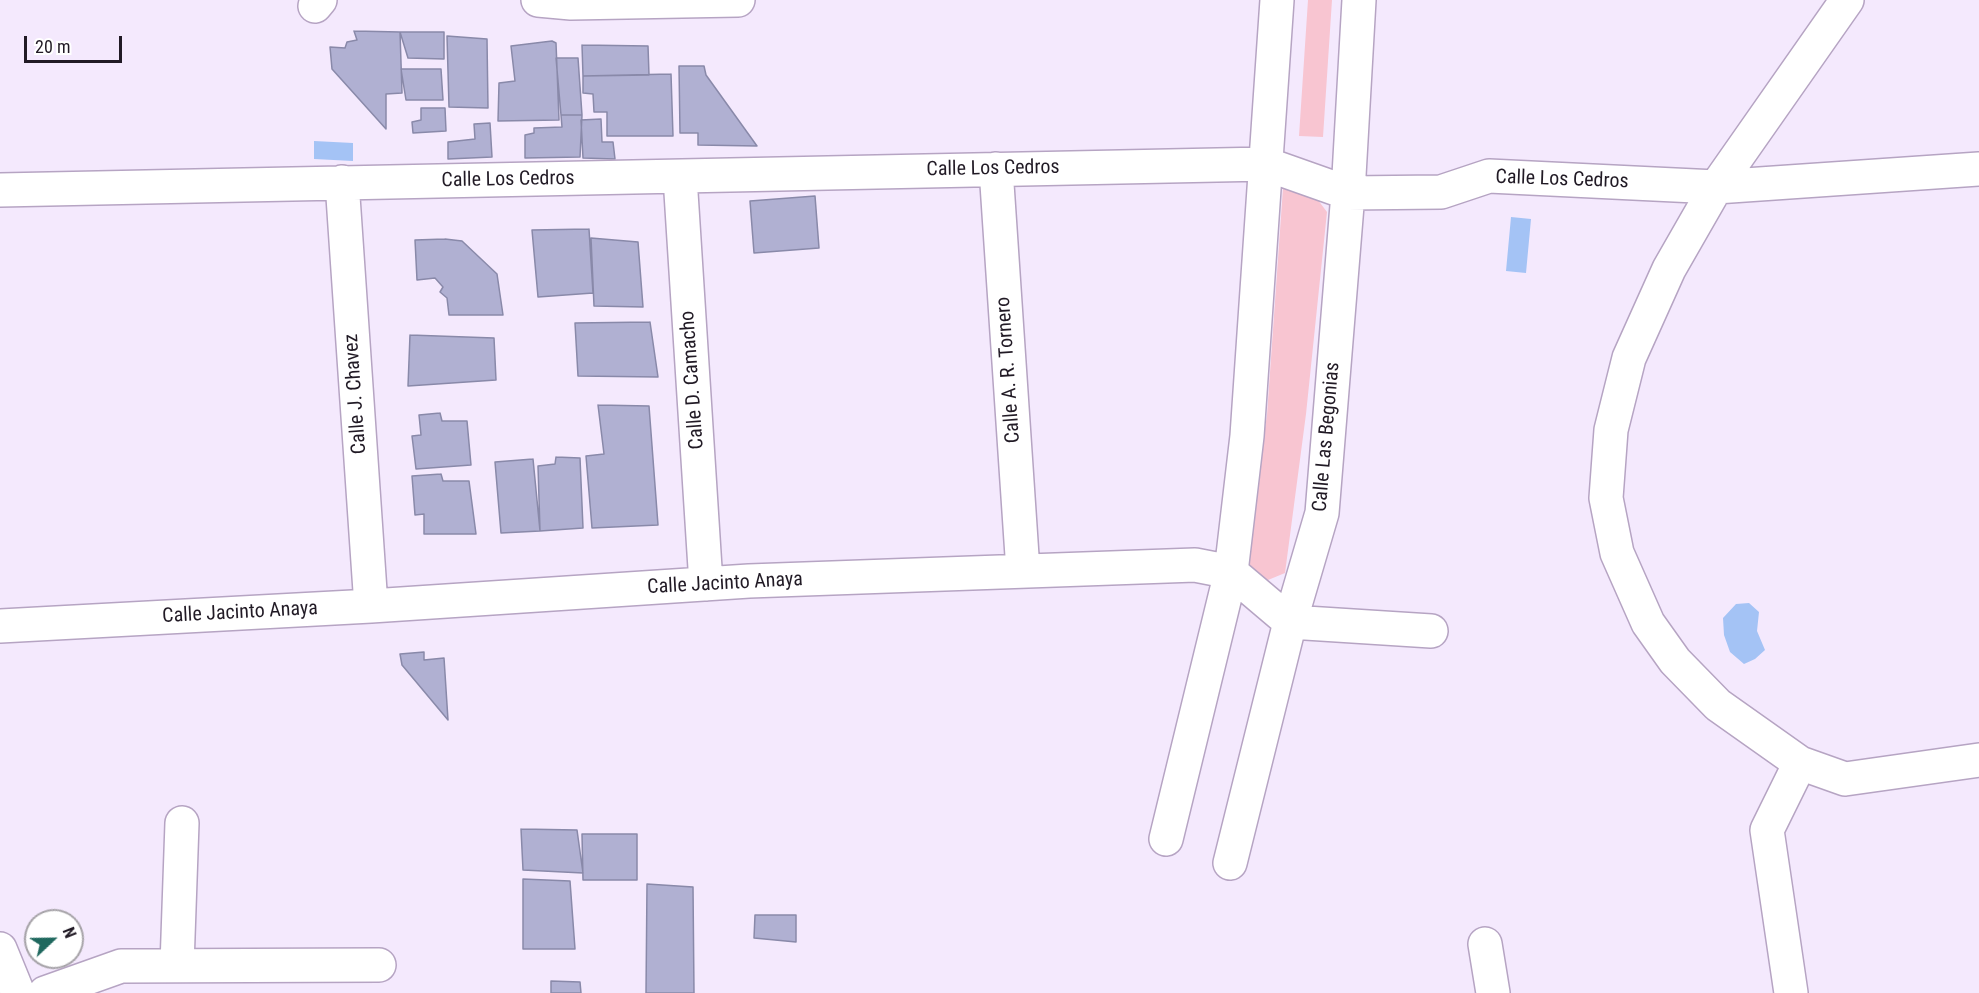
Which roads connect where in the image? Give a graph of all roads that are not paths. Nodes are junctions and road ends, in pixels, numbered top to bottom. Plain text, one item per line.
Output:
1 (538, 0) edge
2 (738, 0) edge
3 (1277, 0) edge
4 (1359, 0) edge
5 (1847, 0) edge
6 (1266, 164) junction
7 (996, 169) junction
8 (1979, 169) edge
9 (680, 177) junction
10 (342, 182) junction
11 (1716, 187) junction
12 (0, 190) edge
13 (1348, 193) junction
14 (1023, 571) junction
15 (1231, 572) junction
16 (706, 584) junction
17 (371, 606) junction
18 (1290, 622) junction
19 (0, 626) edge
20 (1431, 631) dead end
21 (1979, 760) edge
22 (1800, 764) junction
23 (182, 823) dead end
24 (1166, 839) dead end
25 (1230, 863) dead end
26 (1485, 944) dead end
27 (0, 949) edge
28 (177, 965) junction
29 (379, 966) dead end
30 (18, 993) edge
31 (45, 993) edge
32 (1493, 993) edge
33 (1791, 993) edge

1 - 2 street
3 - 6 street
4 - 13 street, Calle Las Begonias
5 - 11 street
6 - 7 street, Calle Los Cedros
6 - 13 street, Calle Los Cedros
6 - 15 street
7 - 9 street, Calle Los Cedros
7 - 14 street, Calle A. R. Tornero
8 - 11 street, Calle Los Cedros
9 - 10 street, Calle Los Cedros
9 - 16 street, Calle D. Camacho
10 - 12 street, Calle Los Cedros
10 - 17 street, Calle J. Chavez
11 - 13 street, Calle Los Cedros
11 - 22 street
13 - 18 street, Calle Las Begonias
14 - 15 street, Calle Jacinto Anaya
14 - 16 street, Calle Jacinto Anaya
15 - 18 street, Calle Jacinto Anaya
15 - 24 street
16 - 17 street, Calle Jacinto Anaya
17 - 19 street, Calle Jacinto Anaya
18 - 20 street
18 - 25 street, Calle Las Begonias
21 - 22 street
22 - 33 street
23 - 28 street
26 - 32 street
27 - 30 street
28 - 29 street
28 - 31 street

